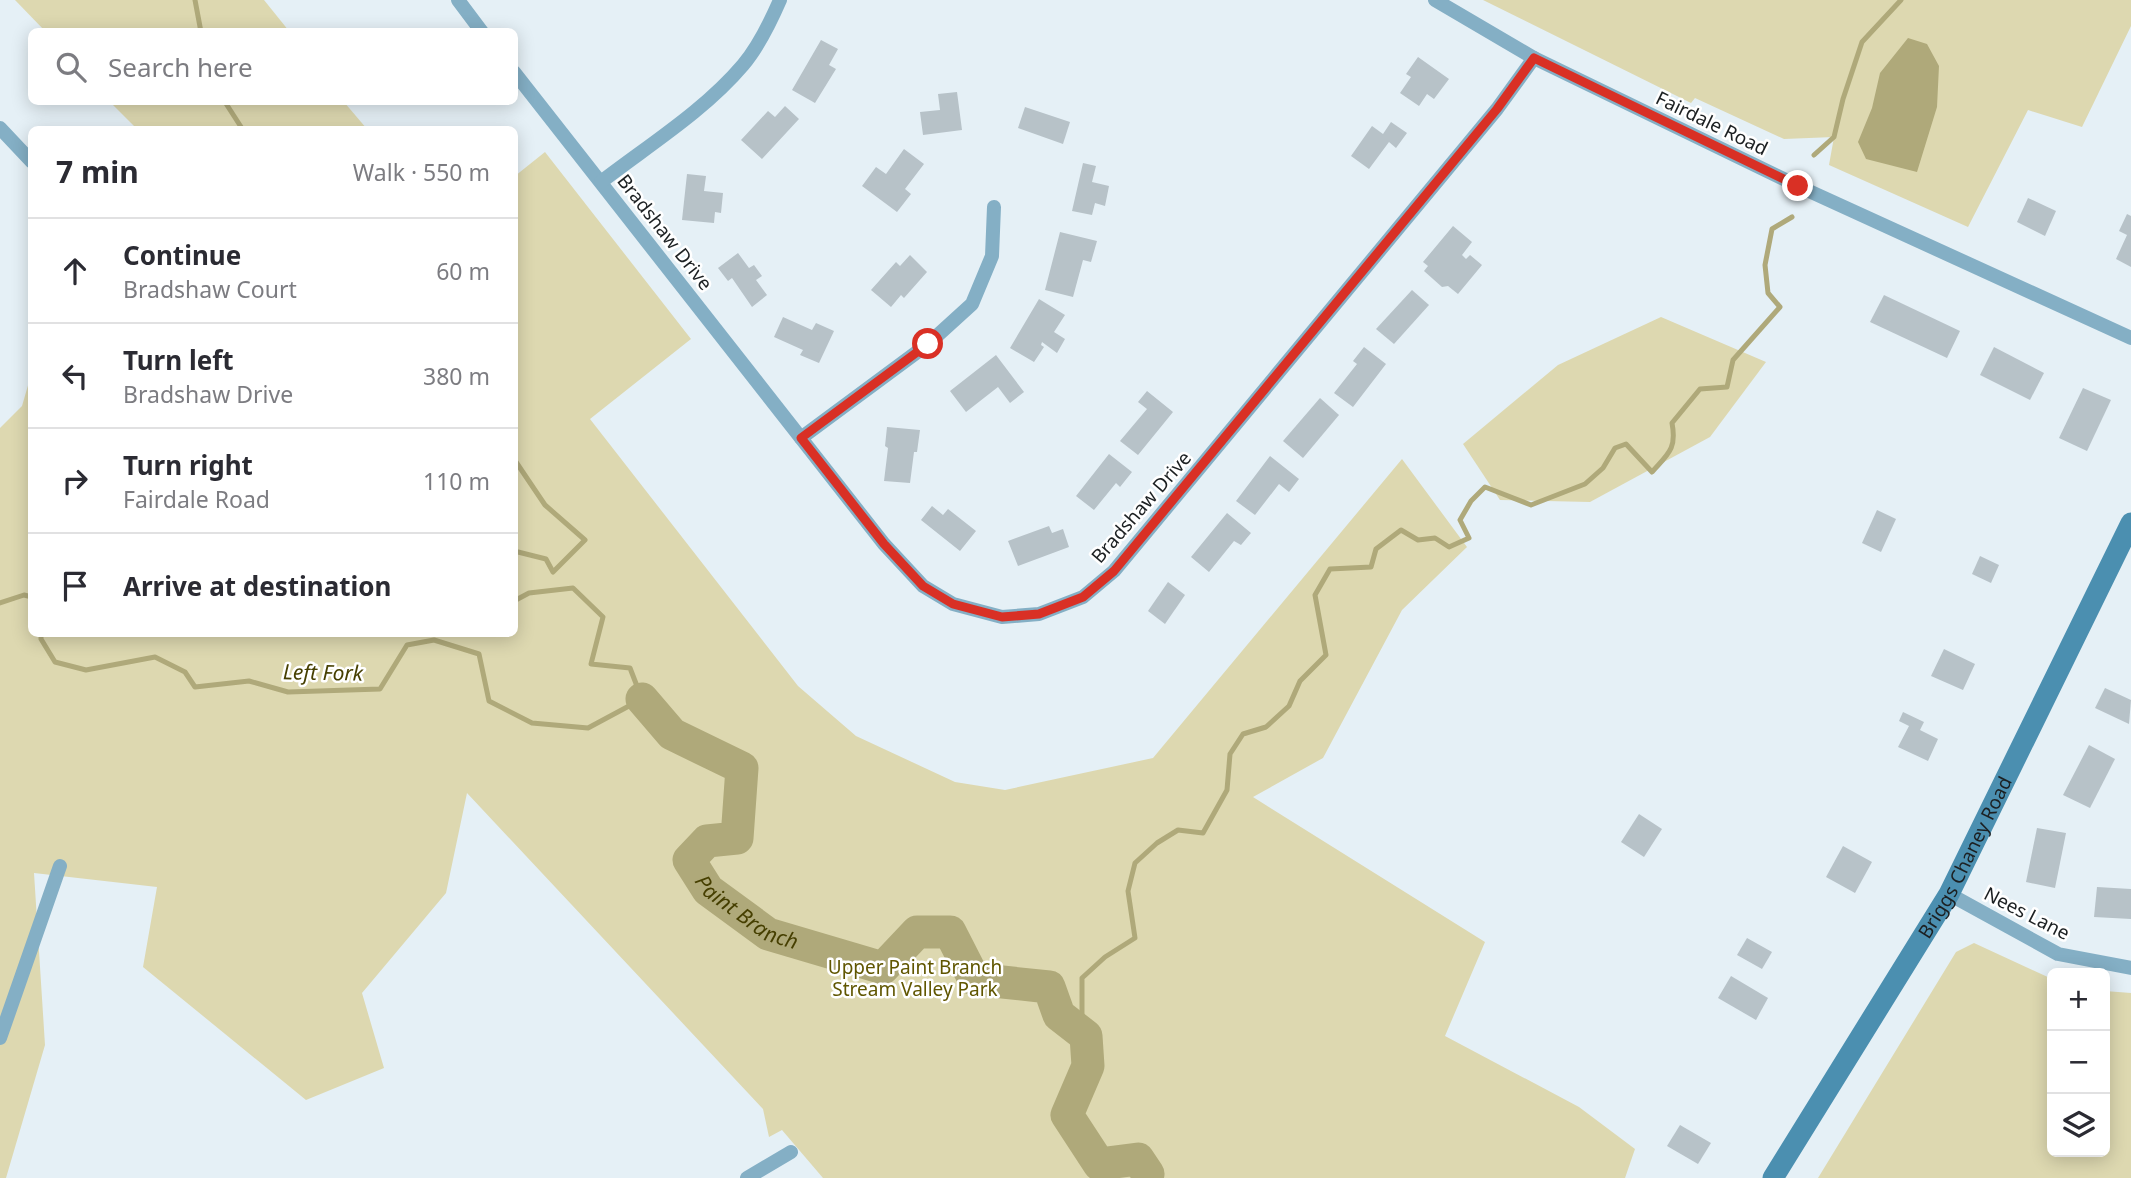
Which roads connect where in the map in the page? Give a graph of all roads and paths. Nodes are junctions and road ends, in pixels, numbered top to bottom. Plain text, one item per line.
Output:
1 (458, 0) edge
2 (780, 0) edge
3 (1435, 0) edge
4 (479, 28) edge
5 (1534, 58) junction
6 (518, 77) edge
7 (0, 128) edge
8 (28, 158) edge
9 (601, 182) junction
10 (994, 207) dead end
11 (2131, 338) edge
12 (801, 438) junction
13 (2131, 523) edge
14 (60, 866) dead end
15 (1949, 894) junction
16 (2131, 968) edge
17 (0, 1038) edge
18 (791, 1152) dead end
19 (747, 1178) edge
20 (1773, 1178) edge

1 - 4 street
2 - 9 street
3 - 5 street, Fairdale Road
5 - 11 street, Fairdale Road
5 - 12 street, Bradshaw Drive
6 - 9 street, Bradshaw Drive
7 - 8 street
9 - 12 street, Bradshaw Drive
10 - 12 street
13 - 15 main road, Briggs Chaney Road
14 - 17 street
15 - 16 street, Nees Lane
15 - 20 main road, Briggs Chaney Road
18 - 19 street

